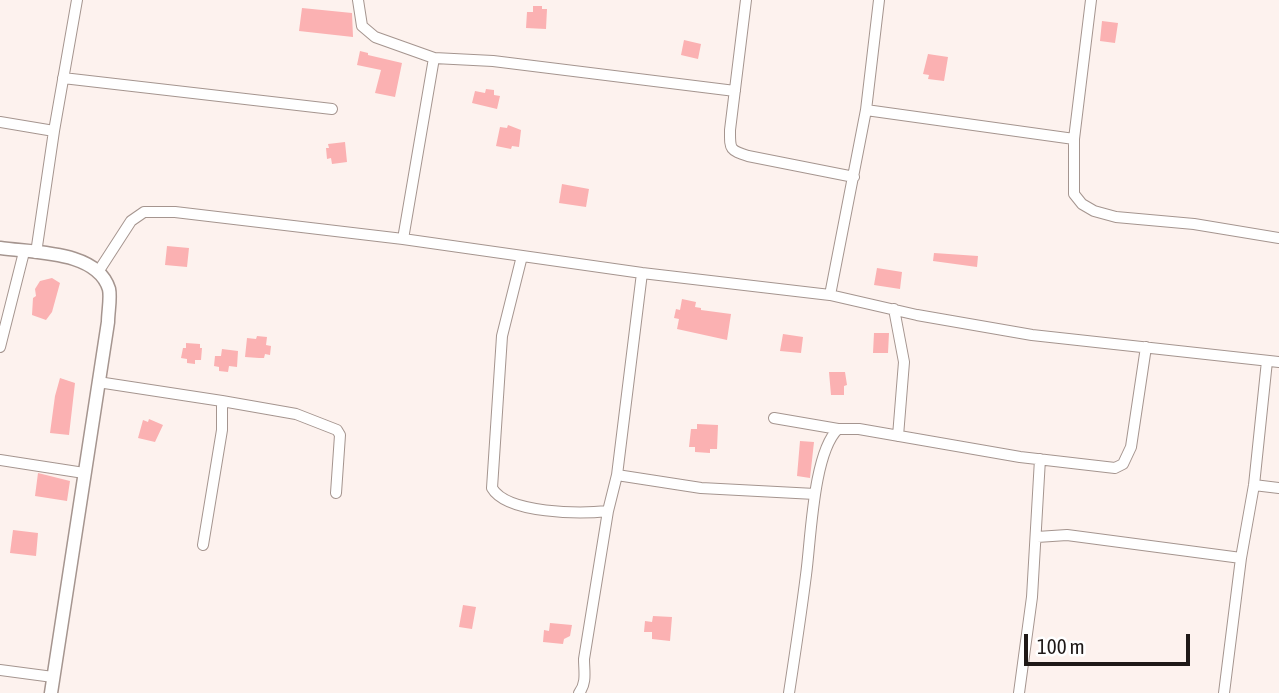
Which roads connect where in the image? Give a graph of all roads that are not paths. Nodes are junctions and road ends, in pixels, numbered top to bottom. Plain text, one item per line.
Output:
1 (77, 0) edge
2 (355, 0) edge
3 (746, 0) edge
4 (879, 0) edge
5 (1091, 0) edge
6 (434, 58) junction
7 (62, 78) junction
8 (735, 91) junction
9 (332, 109) dead end
10 (866, 110) junction
11 (0, 121) edge
12 (54, 131) junction
13 (1074, 139) junction
14 (854, 177) junction
15 (1279, 238) edge
16 (403, 239) junction
17 (0, 248) edge
18 (30, 252) junction
19 (522, 256) junction
20 (97, 272) junction
21 (642, 273) junction
22 (830, 295) junction
23 (894, 309) junction
24 (0, 347) edge
25 (1146, 347) junction
26 (1267, 361) junction
27 (1279, 362) edge
28 (98, 382) junction
29 (222, 401) junction
30 (774, 418) dead end
31 (838, 429) junction
32 (898, 436) junction
33 (1040, 458) junction
34 (0, 460) edge
35 (85, 472) junction
36 (617, 475) junction
37 (1254, 485) junction
38 (1279, 488) edge
39 (336, 494) dead end
40 (815, 494) junction
41 (608, 510) junction
42 (1037, 537) junction
43 (203, 545) dead end
44 (1241, 558) junction
45 (0, 670) edge
46 (53, 677) junction
47 (51, 693) edge
48 (579, 693) edge
49 (789, 693) edge
50 (1018, 693) edge
51 (1224, 693) edge

1 - 7 street
2 - 6 street
3 - 8 street
4 - 10 street
5 - 13 street
6 - 8 street
6 - 16 street
7 - 9 street
7 - 12 street
8 - 14 street
10 - 13 street
10 - 14 street
11 - 12 street
12 - 18 street
13 - 15 street
14 - 22 street
16 - 19 street
16 - 20 street
17 - 18 street
18 - 20 street
18 - 24 street
19 - 21 street
19 - 41 street
20 - 28 street
21 - 22 street
21 - 36 street
22 - 23 street
23 - 25 street
23 - 32 street
25 - 26 street
25 - 33 street
26 - 27 street
26 - 37 street
28 - 29 street
28 - 35 street
29 - 39 street
29 - 43 street
30 - 31 street
31 - 32 street
31 - 40 street
32 - 33 street
33 - 42 street
34 - 35 street
35 - 46 street
36 - 40 street
36 - 41 street
37 - 38 street
37 - 44 street
40 - 49 street
41 - 48 street
42 - 44 street
42 - 50 street
44 - 51 street
45 - 46 street
46 - 47 street

